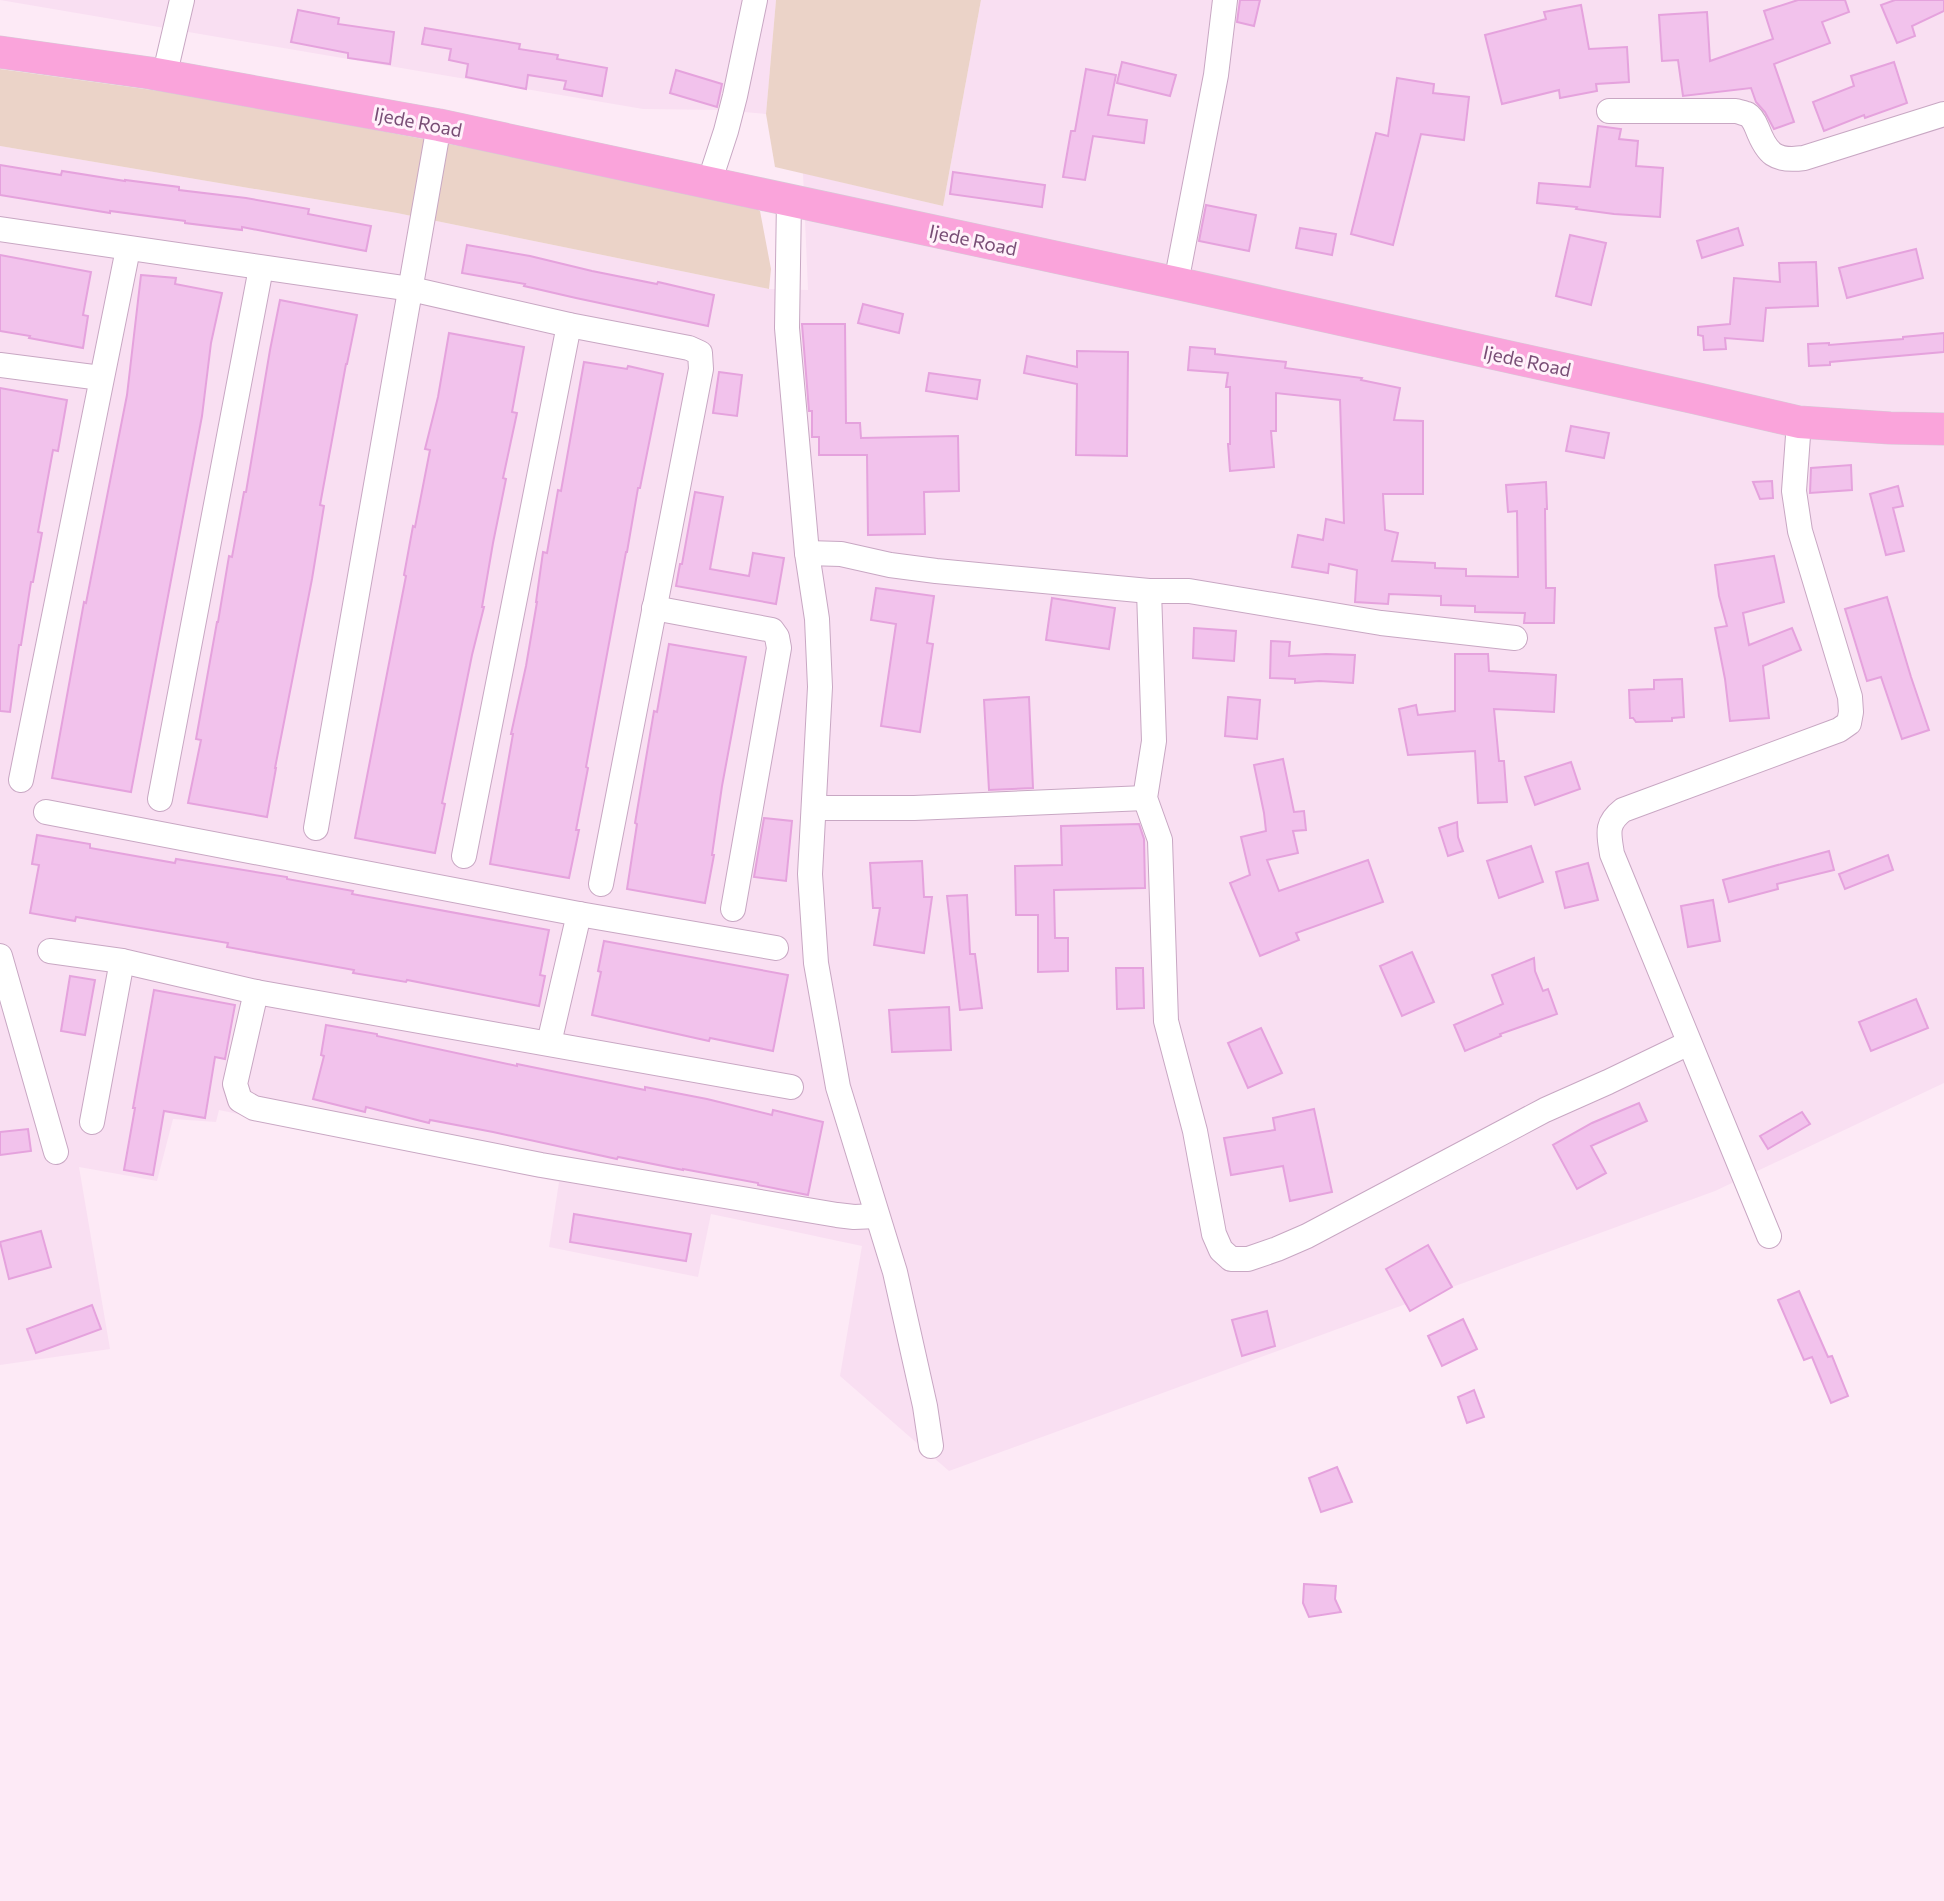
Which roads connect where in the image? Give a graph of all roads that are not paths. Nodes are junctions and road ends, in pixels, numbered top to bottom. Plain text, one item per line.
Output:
1 (182, 0) edge
2 (755, 0) edge
3 (1225, 0) edge
4 (0, 52) edge
5 (164, 77) junction
6 (1609, 111) dead end
7 (1944, 114) edge
8 (439, 125) junction
9 (709, 183) junction
10 (789, 200) junction
11 (0, 229) edge
12 (128, 248) junction
13 (261, 268) junction
14 (1176, 283) junction
15 (411, 289) junction
16 (569, 325) junction
17 (0, 365) edge
18 (101, 378) junction
19 (1799, 422) junction
20 (1944, 429) edge
21 (807, 553) junction
22 (1149, 591) junction
23 (654, 608) junction
24 (1515, 638) dead end
25 (21, 780) dead end
26 (1145, 798) junction
27 (160, 799) dead end
28 (815, 808) junction
29 (46, 812) dead end
30 (316, 828) dead end
31 (464, 856) dead end
32 (601, 884) dead end
33 (733, 909) dead end
34 (579, 914) junction
35 (776, 948) dead end
36 (50, 951) dead end
37 (0, 956) edge
38 (122, 961) junction
39 (256, 992) junction
40 (549, 1043) junction
41 (1689, 1043) junction
42 (791, 1087) dead end
43 (93, 1122) dead end
44 (56, 1152) dead end
45 (877, 1216) junction
46 (1769, 1236) dead end
47 (931, 1446) dead end

1 - 5 street
2 - 9 street
3 - 14 street
4 - 5 main road, Ijede Road
5 - 8 main road, Ijede Road
6 - 7 street
8 - 9 main road, Ijede Road
8 - 15 street
9 - 10 main road, Ijede Road
10 - 14 main road, Ijede Road
10 - 21 street
11 - 12 street
12 - 13 street
12 - 18 street
13 - 15 street
13 - 27 street
14 - 19 main road, Ijede Road
15 - 16 street
15 - 30 street
16 - 23 street
16 - 31 street
17 - 18 street
18 - 25 street
19 - 20 main road, Ijede Road
19 - 41 street
21 - 22 street
21 - 28 street
22 - 24 street
22 - 26 street
23 - 32 street
23 - 33 street
26 - 28 street
26 - 41 street
28 - 45 street
29 - 34 street
34 - 35 street
34 - 40 street
36 - 38 street
37 - 44 street
38 - 39 street
38 - 43 street
39 - 40 street
39 - 45 street
40 - 42 street
41 - 46 street
45 - 47 street

